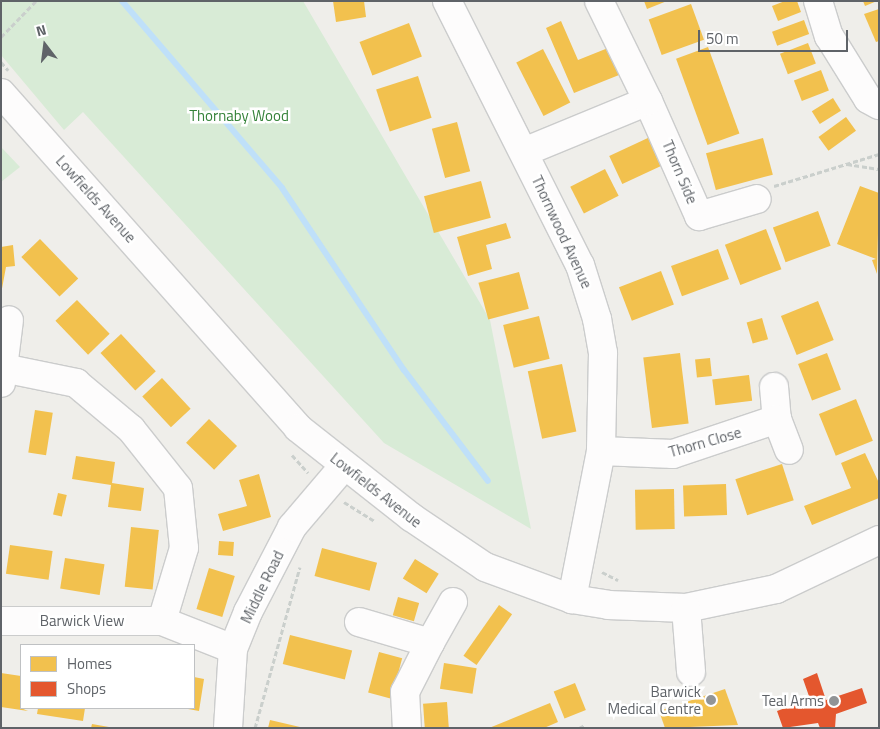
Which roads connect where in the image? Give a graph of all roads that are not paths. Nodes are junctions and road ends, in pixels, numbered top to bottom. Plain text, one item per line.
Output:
1 (447, 1) edge
2 (599, 1) edge
3 (818, 1) edge
4 (7, 84) edge
5 (648, 101) junction
6 (879, 105) edge
7 (524, 152) junction
8 (757, 199) road end
9 (9, 320) dead end
10 (2, 376) edge
11 (774, 387) dead end
12 (777, 419) junction
13 (790, 450) dead end
14 (601, 451) junction
15 (344, 466) junction
16 (879, 540) edge
17 (572, 598) junction
18 (453, 602) dead end
19 (686, 608) junction
20 (1, 621) edge
21 (162, 621) junction
22 (359, 622) dead end
23 (430, 643) junction
24 (233, 649) junction
25 (691, 672) dead end
26 (228, 728) edge
27 (407, 728) edge

1 - 7 street, Thornwood Avenue
2 - 5 street, Thorn Side
3 - 6 street
4 - 15 street, Lowfields Avenue
5 - 7 street
5 - 8 street, Thorn Side
7 - 14 street, Thornwood Avenue
9 - 10 street
10 - 21 street
11 - 12 street
12 - 13 street
12 - 14 street, Thorn Close
14 - 17 street, Thornwood Avenue
15 - 17 street, Lowfields Avenue
15 - 24 street, Middle Road
16 - 19 street, Lowfields Avenue
17 - 19 street, Lowfields Avenue
18 - 23 street
19 - 25 street
20 - 21 street, Barwick View
21 - 24 street, Barwick View
22 - 23 street
23 - 27 street
24 - 26 street, Middle Road

